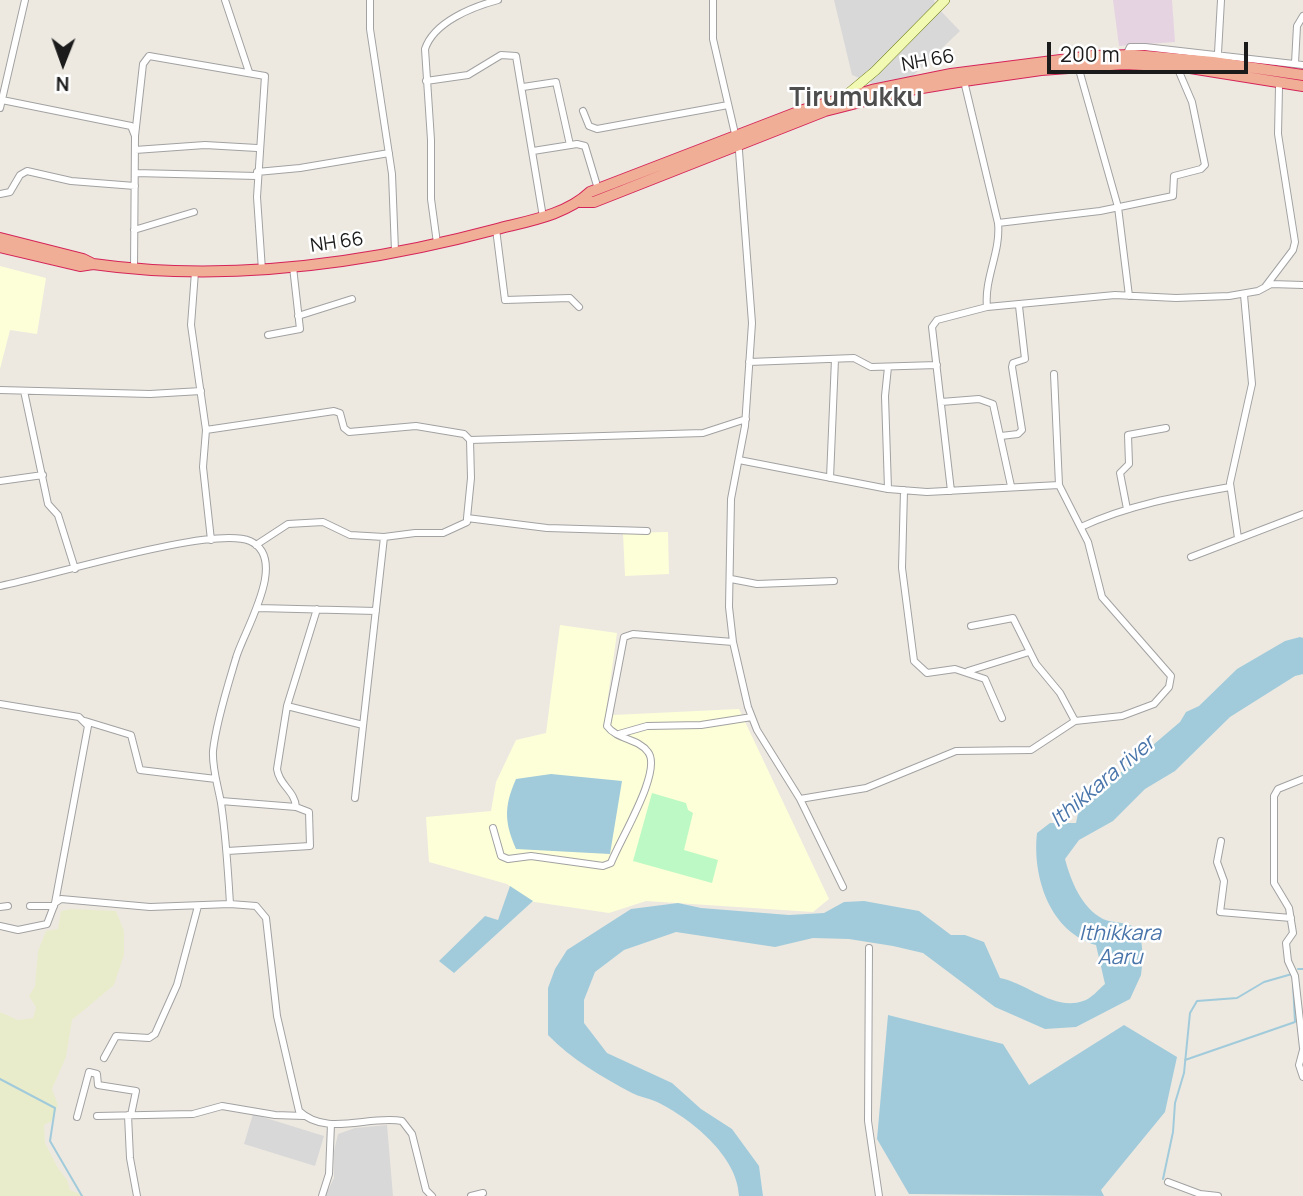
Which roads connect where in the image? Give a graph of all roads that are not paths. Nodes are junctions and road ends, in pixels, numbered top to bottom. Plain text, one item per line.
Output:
1 (25, 0) edge
2 (225, 0) edge
3 (370, 0) edge
4 (498, 0) edge
5 (713, 0) edge
6 (945, 0) edge
7 (1222, 0) edge
8 (1303, 16) edge
9 (1218, 53) junction
10 (1126, 55) junction
11 (0, 57) edge
12 (10, 60) junction
13 (1299, 64) edge
14 (1078, 66) junction
15 (1177, 67) junction
16 (875, 71) junction
17 (249, 72) junction
18 (1303, 75) edge
19 (1248, 76) junction
20 (426, 81) junction
21 (964, 81) junction
22 (1303, 86) edge
23 (523, 87) junction
24 (1279, 88) junction
25 (872, 90) junction
26 (1303, 91) edge
27 (845, 96) junction
28 (2, 100) junction
29 (728, 105) junction
30 (0, 108) edge
31 (583, 111) dead end
32 (135, 136) junction
33 (737, 140) junction
34 (570, 145) junction
35 (257, 148) junction
36 (135, 150) junction
37 (533, 151) junction
38 (389, 153) junction
39 (135, 173) junction
40 (257, 174) junction
41 (135, 186) junction
42 (598, 189) junction
43 (0, 194) edge
44 (580, 202) junction
45 (1118, 207) junction
46 (194, 212) dead end
47 (543, 217) junction
48 (998, 223) junction
49 (496, 229) junction
50 (134, 230) junction
51 (0, 238) edge
52 (438, 243) junction
53 (0, 247) edge
54 (395, 251) junction
55 (93, 264) junction
56 (293, 267) junction
57 (134, 270) junction
58 (262, 270) junction
59 (195, 272) junction
60 (1303, 285) edge
61 (1264, 288) junction
62 (1244, 295) junction
63 (1129, 296) junction
64 (352, 299) dead end
65 (1020, 306) junction
66 (579, 307) dead end
67 (988, 307) junction
68 (298, 316) junction
69 (268, 335) dead end
70 (835, 359) junction
71 (749, 362) junction
72 (937, 365) junction
73 (888, 367) junction
74 (1054, 374) dead end
75 (0, 390) edge
76 (24, 391) junction
77 (201, 391) junction
78 (941, 402) junction
79 (746, 419) junction
80 (1166, 428) dead end
81 (206, 430) junction
82 (1001, 436) junction
83 (470, 440) junction
84 (739, 460) junction
85 (43, 475) junction
86 (830, 478) junction
87 (0, 481) edge
88 (1059, 485) junction
89 (1011, 486) junction
90 (1230, 488) junction
91 (888, 489) junction
92 (904, 490) junction
93 (951, 491) junction
94 (1127, 509) junction
95 (1303, 514) edge
96 (467, 518) junction
97 (1081, 527) junction
98 (647, 531) dead end
99 (384, 537) junction
100 (1238, 538) junction
101 (211, 540) junction
102 (256, 545) junction
103 (1191, 557) dead end
104 (75, 569) junction
105 (731, 579) junction
106 (834, 581) dead end
107 (0, 586) edge
108 (258, 608) junction
109 (317, 609) junction
110 (376, 611) junction
111 (971, 626) dead end
112 (733, 642) junction
113 (1029, 652) junction
114 (966, 671) junction
115 (0, 704) edge
116 (287, 706) junction
117 (752, 717) junction
118 (1002, 718) dead end
119 (85, 721) junction
120 (1075, 721) junction
121 (363, 725) junction
122 (618, 735) junction
123 (216, 779) junction
124 (1303, 779) edge
125 (355, 798) dead end
126 (800, 799) junction
127 (221, 801) junction
128 (296, 807) junction
129 (493, 828) dead end
130 (1221, 841) dead end
131 (227, 851) junction
132 (843, 887) dead end
133 (230, 904) junction
134 (55, 905) junction
135 (30, 906) dead end
136 (198, 906) junction
137 (1291, 918) junction
138 (0, 926) edge
139 (869, 948) dead end
140 (1291, 966) junction
141 (1303, 966) edge
142 (1303, 1049) edge
143 (104, 1058) dead end
144 (1303, 1077) edge
145 (129, 1115) junction
146 (97, 1116) dead end
147 (304, 1116) junction
148 (77, 1117) dead end
149 (331, 1124) junction
150 (1168, 1182) dead end
151 (483, 1194) dead end
152 (137, 1196) edge
153 (322, 1196) edge
154 (432, 1196) edge
155 (471, 1196) edge
156 (878, 1196) edge
157 (1219, 1196) edge

1 - 12 street
2 - 17 street
3 - 38 street
4 - 20 street
5 - 29 street
6 - 16 main road
7 - 9 street
8 - 13 street
9 - 10 street
9 - 13 street
10 - 18 highway, NH 66
10 - 25 highway, NH 66
11 - 12 street
12 - 28 street
14 - 15 highway, NH 66
14 - 21 highway, NH 66
14 - 45 street
15 - 19 highway, NH 66
15 - 45 street
16 - 25 main road
16 - 27 main road
17 - 32 street
17 - 35 street
19 - 22 highway, NH 66
19 - 24 street
20 - 23 street
20 - 52 street
21 - 33 highway, NH 66
21 - 48 street
23 - 34 street
23 - 37 street
24 - 26 street
24 - 61 street
25 - 27 highway, NH 66
27 - 33 highway, NH 66
28 - 30 street
28 - 32 street
29 - 31 street
29 - 33 street
32 - 36 street
33 - 42 highway, NH 66
33 - 44 highway, NH 66
33 - 71 street
34 - 37 street
34 - 42 street
35 - 36 street
35 - 40 street
36 - 39 street
37 - 47 street
38 - 40 street
38 - 54 street
39 - 40 street
39 - 41 street
40 - 58 street
41 - 43 street
41 - 50 street
42 - 44 highway, NH 66
44 - 47 highway, NH 66
45 - 48 street
45 - 63 street
46 - 50 street
47 - 49 highway, NH 66
48 - 67 street
49 - 52 highway, NH 66
49 - 66 street
50 - 57 street
51 - 55 highway, NH 66
52 - 54 highway, NH 66
53 - 55 highway, NH 66
54 - 56 highway, NH 66
55 - 57 highway, NH 66
56 - 58 highway, NH 66
56 - 68 street
57 - 59 highway, NH 66
58 - 59 highway, NH 66
59 - 77 street
60 - 61 street
61 - 62 street
62 - 63 street
62 - 90 street
63 - 65 street
64 - 68 street
65 - 67 street
65 - 82 street
67 - 72 street
68 - 69 street
70 - 71 street
70 - 73 street
70 - 86 street
71 - 79 street
72 - 73 street
72 - 78 street
73 - 91 street
74 - 88 street
75 - 76 street
76 - 77 street
76 - 85 street
77 - 81 street
78 - 82 street
78 - 93 street
79 - 83 street
79 - 84 street
80 - 94 street
81 - 83 street
81 - 101 street
82 - 89 street
83 - 96 street
84 - 86 street
84 - 105 street
85 - 87 street
85 - 104 street
86 - 91 street
88 - 89 street
88 - 97 street
89 - 93 street
90 - 94 street
90 - 100 street
91 - 92 street
92 - 93 street
92 - 114 street
94 - 97 street
95 - 100 street
96 - 98 street
96 - 99 street
97 - 120 street
99 - 102 street
99 - 110 street
100 - 103 street
101 - 102 street
101 - 104 street
102 - 108 street
104 - 107 street
105 - 106 street
105 - 112 street
108 - 109 street
108 - 123 street
109 - 110 street
109 - 116 street
110 - 121 street
111 - 113 street
112 - 117 street
112 - 122 street
113 - 114 street
113 - 120 street
114 - 118 street
115 - 119 street
116 - 121 street
116 - 128 street
117 - 122 street
117 - 126 street
119 - 123 street
119 - 134 street
120 - 126 street
121 - 125 street
122 - 129 street
123 - 127 street
124 - 137 street
126 - 132 street
127 - 128 street
127 - 131 street
128 - 131 street
130 - 137 street
131 - 133 street
133 - 136 street
133 - 147 street
134 - 135 street
134 - 136 street
134 - 138 street
136 - 143 street
137 - 140 street
139 - 156 street
140 - 141 street
140 - 142 street
142 - 144 street
145 - 146 street
145 - 147 street
145 - 148 street
145 - 152 street
147 - 149 street
149 - 153 street
149 - 154 street
150 - 157 street
151 - 155 street

